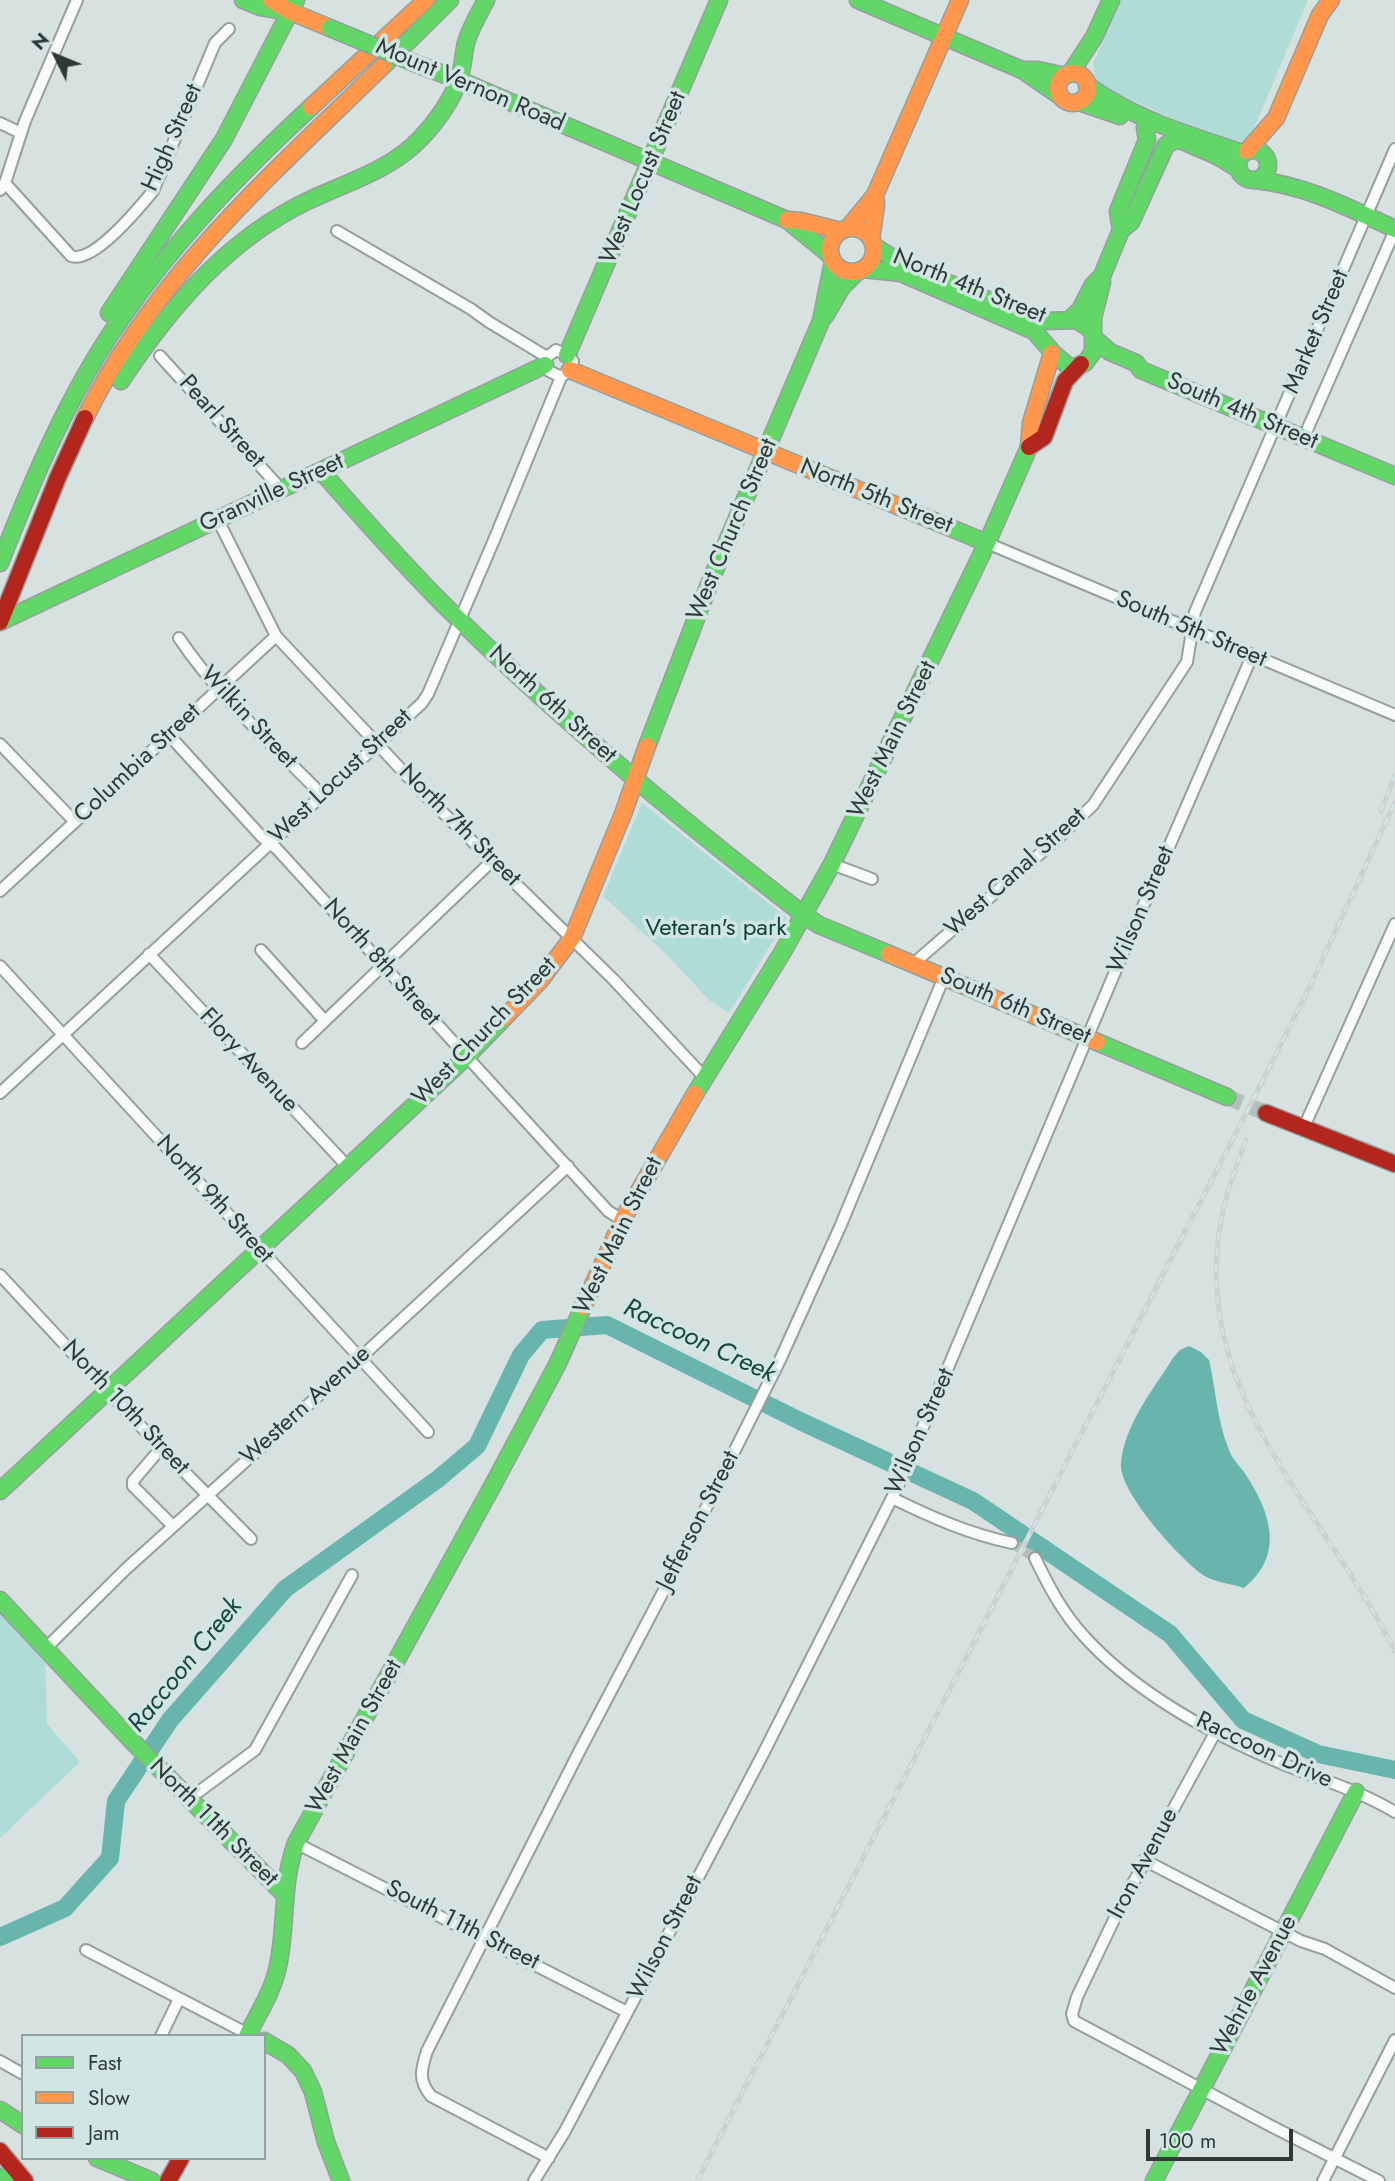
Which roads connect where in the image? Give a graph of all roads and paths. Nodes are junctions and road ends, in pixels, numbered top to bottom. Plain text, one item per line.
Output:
1 (77, 0) edge
2 (243, 0) edge
3 (271, 0) edge
4 (426, 0) edge
5 (450, 0) edge
6 (486, 0) edge
7 (719, 0) edge
8 (858, 0) edge
9 (960, 0) edge
10 (1111, 0) edge
11 (1331, 0) edge
12 (292, 6) edge
13 (1321, 8) edge
14 (229, 29) dead end
15 (944, 36) junction
16 (1094, 37) junction
17 (1022, 70) junction
18 (1067, 75) junction
19 (459, 80) junction
20 (1086, 83) junction
21 (1060, 96) junction
22 (1079, 102) junction
23 (1276, 118) junction
24 (0, 123) edge
25 (1145, 127) junction
26 (21, 133) junction
27 (1168, 134) junction
28 (1395, 149) edge
29 (1243, 158) junction
30 (651, 162) junction
31 (1268, 162) junction
32 (1255, 180) junction
33 (3, 186) edge
34 (1305, 190) junction
35 (875, 195) junction
36 (1366, 216) junction
37 (787, 220) junction
38 (1395, 229) edge
39 (845, 230) junction
40 (1121, 230) junction
41 (337, 231) dead end
42 (873, 243) junction
43 (832, 259) junction
44 (861, 270) junction
45 (1102, 276) junction
46 (1067, 320) junction
47 (821, 321) junction
48 (1094, 337) junction
49 (1051, 351) junction
50 (160, 356) dead end
51 (546, 361) junction
52 (1083, 363) junction
53 (566, 367) junction
54 (1141, 370) junction
55 (1276, 426) junction
56 (79, 431) junction
57 (1304, 437) junction
58 (1029, 447) junction
59 (46, 451) junction
60 (765, 451) junction
61 (321, 471) junction
62 (1395, 476) edge
63 (281, 489) junction
64 (218, 520) junction
65 (987, 543) junction
66 (0, 563) edge
67 (460, 621) junction
68 (0, 622) edge
69 (1194, 631) junction
70 (276, 636) junction
71 (180, 638) dead end
72 (1252, 656) junction
73 (220, 688) junction
74 (1395, 715) edge
75 (169, 735) junction
76 (377, 743) junction
77 (0, 744) edge
78 (635, 780) junction
79 (321, 794) junction
80 (75, 822) junction
81 (270, 843) junction
82 (493, 860) junction
83 (832, 864) junction
84 (872, 879) dead end
85 (0, 891) edge
86 (804, 915) junction
87 (1395, 924) edge
88 (572, 938) junction
89 (261, 950) dead end
90 (149, 954) junction
91 (913, 964) junction
92 (383, 965) junction
93 (0, 966) edge
94 (944, 977) junction
95 (325, 1021) junction
96 (62, 1035) junction
97 (1087, 1038) junction
98 (302, 1044) dead end
99 (466, 1057) junction
100 (705, 1078) junction
101 (0, 1093) edge
102 (1227, 1097) tunnel mouth
103 (1266, 1113) tunnel mouth
104 (1304, 1127) junction
105 (1395, 1164) edge
106 (568, 1166) junction
107 (348, 1167) junction
108 (622, 1220) junction
109 (259, 1249) junction
110 (0, 1275) edge
111 (359, 1359) junction
112 (109, 1390) junction
113 (428, 1432) dead end
114 (161, 1448) junction
115 (0, 1491) edge
116 (207, 1495) junction
117 (892, 1499) junction
118 (173, 1526) junction
119 (251, 1539) dead end
120 (1012, 1544) tunnel mouth
121 (1035, 1558) tunnel mouth
122 (352, 1575) dead end
123 (0, 1600) edge
124 (45, 1648) junction
125 (1215, 1733) junction
126 (1356, 1793) junction
127 (189, 1799) junction
128 (1393, 1811) edge
129 (296, 1843) junction
130 (1144, 1860) junction
131 (283, 1893) junction
132 (1283, 1932) junction
133 (485, 1939) junction
134 (86, 1950) dead end
135 (1395, 1988) edge
136 (179, 1999) junction
137 (627, 2011) junction
138 (162, 2034) edge
139 (247, 2034) edge
140 (249, 2034) edge
141 (1395, 2040) edge
142 (266, 2042) edge
143 (0, 2061) edge
144 (21, 2073) edge
145 (1201, 2089) junction
146 (0, 2110) edge
147 (21, 2124) edge
148 (0, 2151) edge
149 (549, 2158) junction
150 (1335, 2158) junction
151 (102, 2160) edge
152 (180, 2160) edge
153 (0, 2177) edge
154 (4, 2181) edge
155 (25, 2181) edge
156 (152, 2181) edge
157 (168, 2181) edge
158 (341, 2181) edge
159 (534, 2181) edge
160 (1154, 2181) edge
161 (1323, 2181) edge
162 (1378, 2181) edge

1 - 26 street
2 - 12 main road, Mount Vernon Road
3 - 12 main road, Mount Vernon Road
4 - 59 main road
5 - 56 main road
6 - 19 main road
7 - 30 main road, West Locust Street
8 - 15 main road
9 - 15 main road
10 - 16 main road
11 - 13 main road
12 - 19 main road, Mount Vernon Road, bridge
12 - 59 main road
13 - 23 main road
14 - 33 street, High Street
15 - 17 main road
15 - 35 main road
16 - 18 main road
16 - 20 main road
17 - 18 main road
17 - 21 main road
18 - 20 main road
18 - 21 main road
19 - 30 main road, Mount Vernon Road
19 - 56 main road
20 - 22 main road
20 - 27 main road
21 - 22 main road
22 - 25 main road
23 - 29 main road
23 - 31 main road
24 - 26 street
25 - 27 main road
25 - 40 main road
26 - 33 street
27 - 29 main road
27 - 40 main road
28 - 36 street, Market Street
29 - 31 main road
29 - 32 main road
30 - 37 main road
30 - 53 main road, West Locust Street
31 - 32 main road
31 - 34 main road
32 - 34 main road
34 - 36 main road
35 - 39 main road
35 - 42 main road
36 - 38 main road
36 - 55 street, Market Street
37 - 39 main road
37 - 43 main road
38 - 57 street
39 - 42 main road
39 - 43 main road
40 - 45 main road
41 - 51 street
42 - 44 main road
42 - 46 main road, North 4th Street
43 - 44 main road
43 - 47 main road, West Church Street
44 - 47 main road, West Church Street
44 - 49 main road, North 4th Street
45 - 46 main road
45 - 48 main road
46 - 48 main road
46 - 49 main road
47 - 60 main road, West Church Street
48 - 52 main road
48 - 54 main road, South 4th Street
49 - 52 main road
49 - 58 main road
50 - 63 street, Pearl Street
51 - 53 street
51 - 53 street
51 - 61 main road, Granville Street
52 - 54 main road
52 - 58 main road
53 - 60 main road, North 5th Street
53 - 67 street, West Locust Street
54 - 55 main road, South 4th Street
55 - 57 main road, South 4th Street
55 - 69 street, Market Street
56 - 68 main road
57 - 62 main road, South 4th Street
58 - 65 main road, West Main Street
59 - 66 main road
60 - 65 main road, North 5th Street
60 - 78 main road, West Church Street
61 - 63 main road, Granville Street
61 - 67 main road, North 6th Street
63 - 64 main road, Granville Street
64 - 68 main road, Granville Street
64 - 70 street, North 7th Street
65 - 69 street, South 5th Street
65 - 83 main road, West Main Street
67 - 76 street, West Locust Street
67 - 78 main road, North 6th Street
69 - 72 street, South 5th Street
69 - 91 street, West Canal Street
70 - 73 street, Columbia Street
70 - 76 street, North 7th Street
71 - 73 street, Wilkin Street
72 - 74 street, South 5th Street
72 - 97 street, Wilson Street
73 - 75 street, Columbia Street
73 - 79 street, Wilkin Street
75 - 80 street, Columbia Street
75 - 81 street, North 8th Street
76 - 79 street, West Locust Street
76 - 82 street, North 7th Street
77 - 80 street
78 - 86 main road, North 6th Street
78 - 88 main road, West Church Street
79 - 81 street, West Locust Street
80 - 85 street, Columbia Street
81 - 90 street, West Locust Street
81 - 92 street, North 8th Street
82 - 88 street, North 7th Street
82 - 92 street
83 - 84 street
83 - 86 main road, West Main Street
86 - 91 main road, South 6th Street
86 - 100 main road, West Main Street
87 - 104 street
88 - 99 main road, West Church Street
88 - 100 street, North 7th Street
89 - 95 street
90 - 96 street, West Locust Street
90 - 107 street, Flory Avenue
91 - 94 main road, South 6th Street
92 - 95 street
92 - 99 street, North 8th Street
93 - 96 street, North 9th Street
94 - 97 main road, South 6th Street
94 - 133 street, Jefferson Street
95 - 98 street
96 - 101 street, West Locust Street
96 - 109 street, North 9th Street
97 - 102 main road, South 6th Street
97 - 117 street, Wilson Street
99 - 106 street, North 8th Street
99 - 107 main road, West Church Street
100 - 108 main road, West Main Street
103 - 104 main road
104 - 105 main road
106 - 108 street, North 8th Street
106 - 111 street, Western Avenue
107 - 109 main road, West Church Street
108 - 129 main road, West Main Street
109 - 111 street, North 9th Street
109 - 112 main road, West Church Street
110 - 112 street, North 10th Street
111 - 113 street, North 9th Street
111 - 116 street, Western Avenue
112 - 114 street, North 10th Street
112 - 115 main road, West Church Street
114 - 116 street, North 10th Street
114 - 118 street
116 - 118 street, Western Avenue
116 - 119 street, North 10th Street
117 - 120 street
117 - 137 street, Wilson Street
118 - 124 street, Western Avenue
121 - 125 street, Raccoon Drive
122 - 127 street
123 - 124 main road, North 11th Street
124 - 127 main road, North 11th Street
125 - 126 street, Raccoon Drive
125 - 130 street, Iron Avenue
126 - 128 street, Raccoon Drive
126 - 132 main road, Wehrle Avenue
127 - 131 main road, North 11th Street
129 - 131 main road, West Main Street
129 - 133 street, South 11th Street
130 - 132 street
130 - 145 street, Iron Avenue
131 - 140 main road, West Main Street
132 - 135 street
132 - 145 main road, Wehrle Avenue
133 - 137 street, South 11th Street
133 - 149 street, Jefferson Street
134 - 136 street
136 - 138 street
136 - 139 street
137 - 149 street, Wilson Street
141 - 150 street
142 - 158 main road
143 - 144 street
145 - 150 street
145 - 160 main road, Wehrle Avenue
146 - 147 main road
148 - 155 main road
149 - 159 street, Wilson Street
150 - 161 street
150 - 162 street
151 - 156 main road
152 - 157 main road
153 - 154 main road

